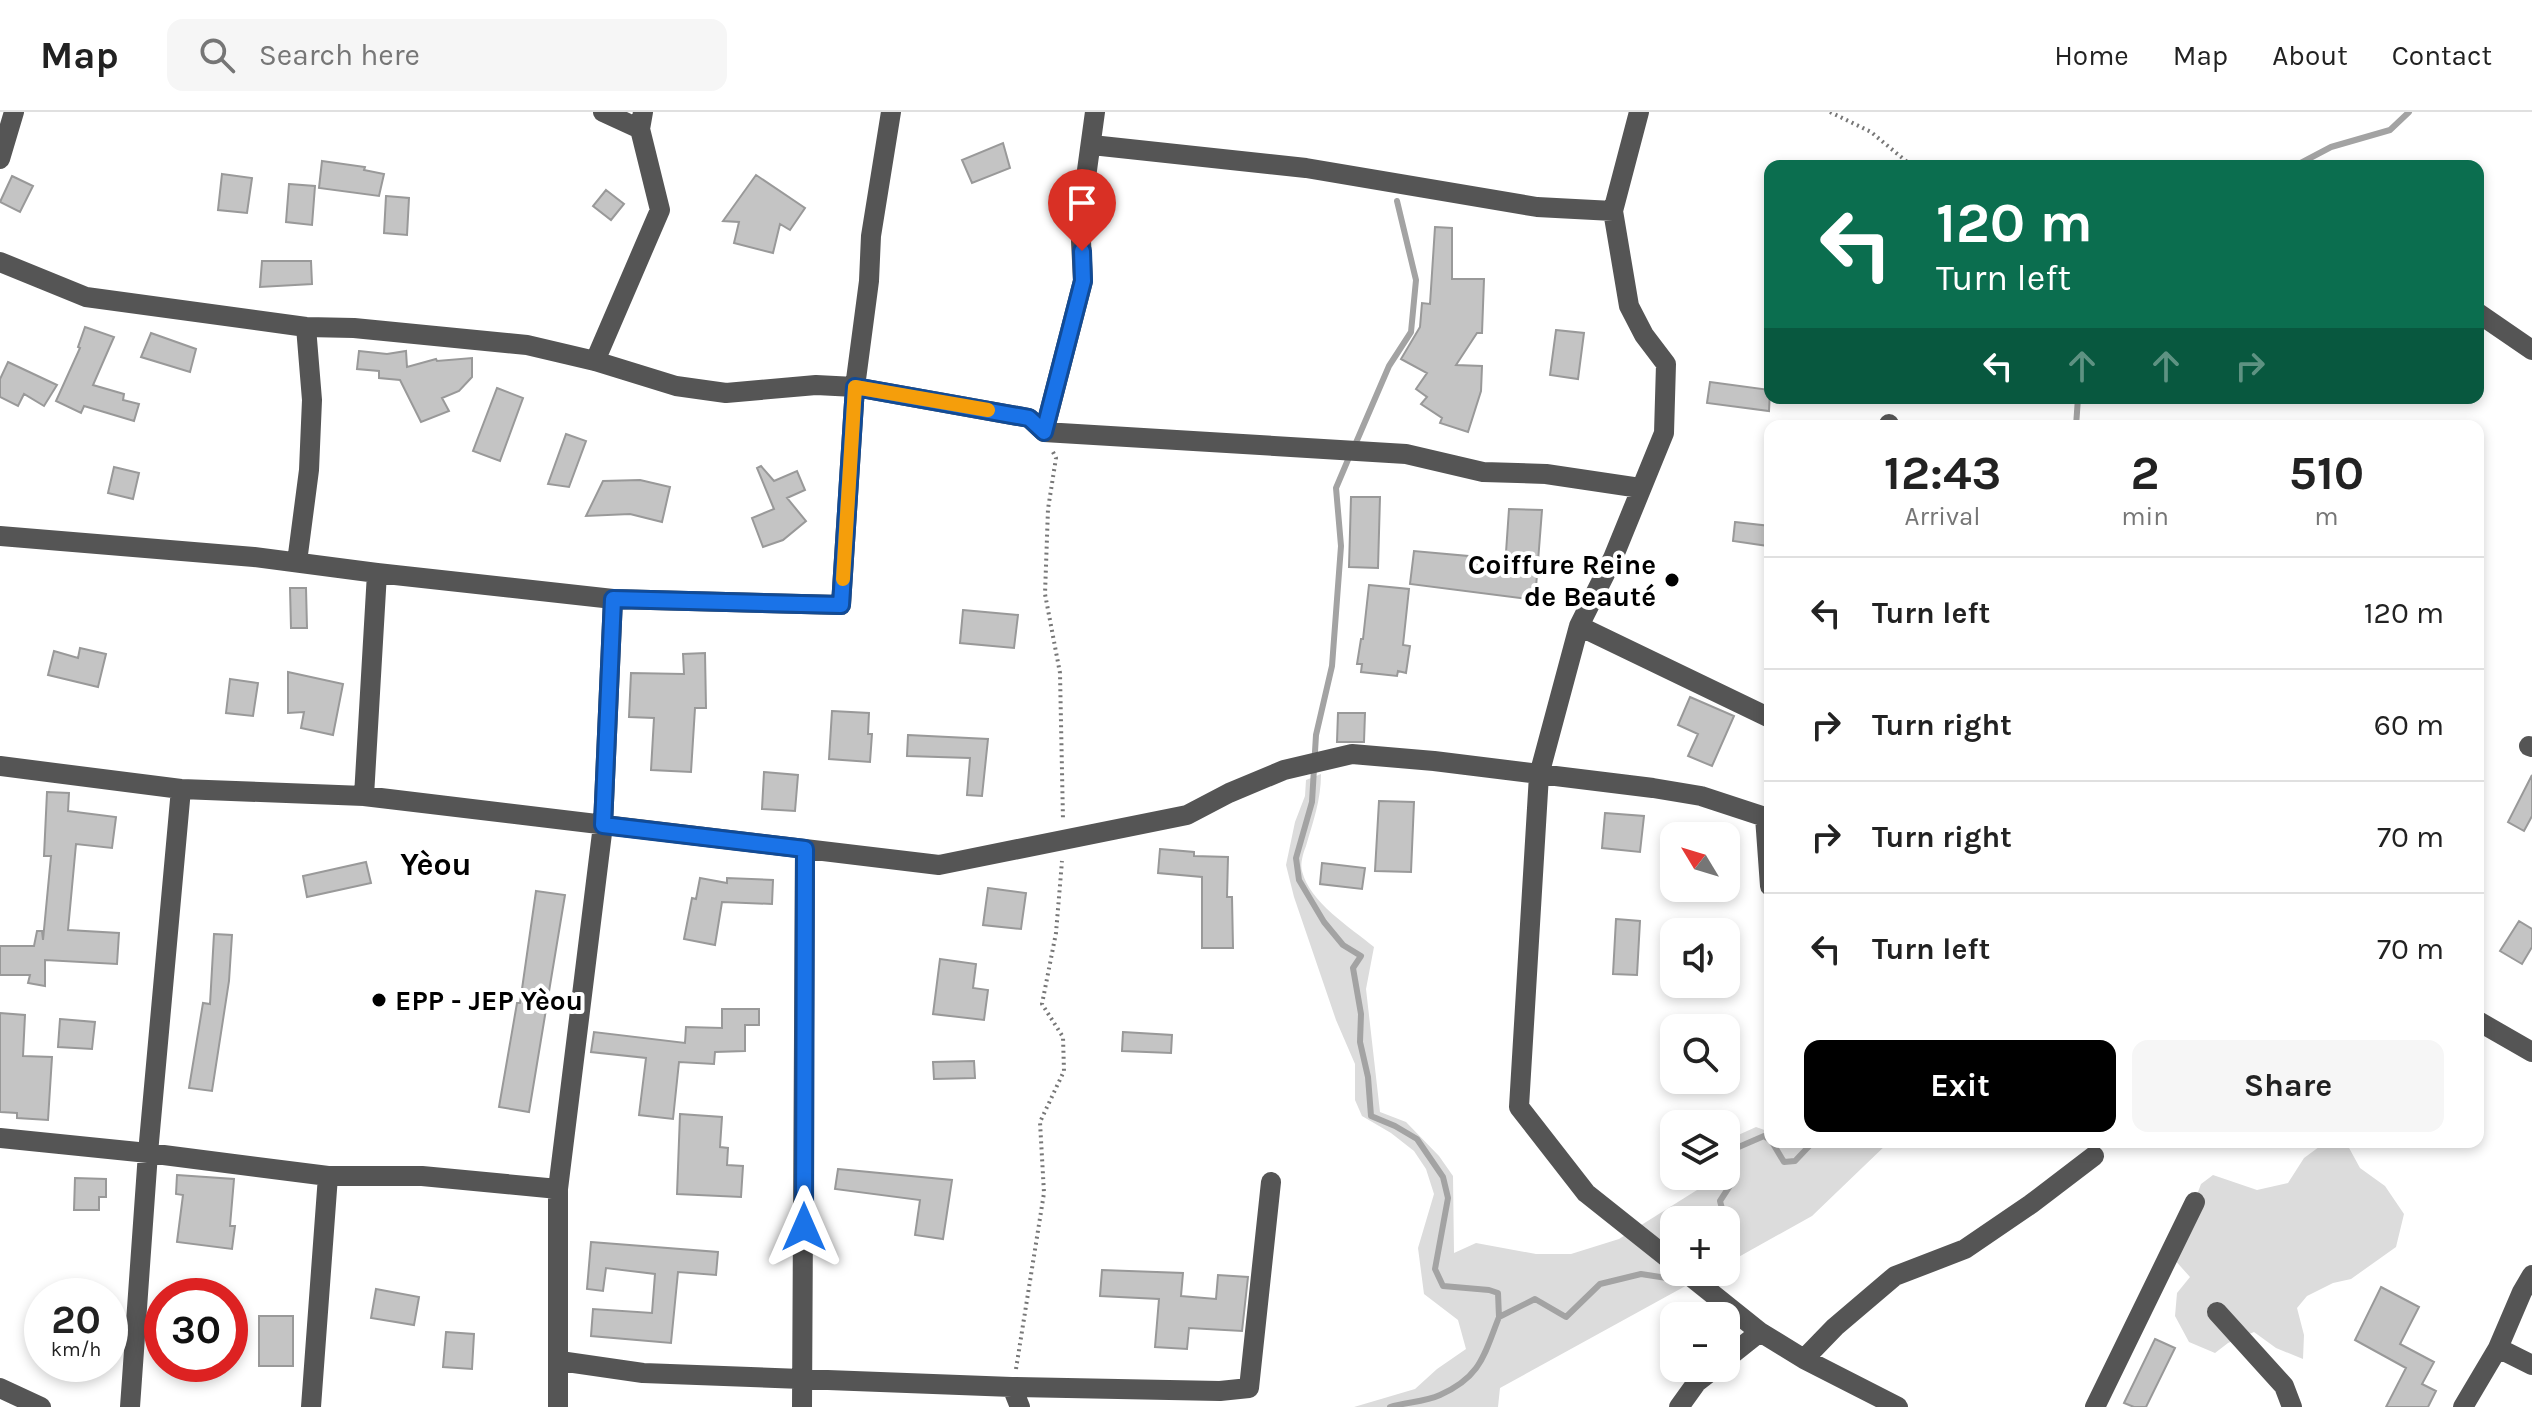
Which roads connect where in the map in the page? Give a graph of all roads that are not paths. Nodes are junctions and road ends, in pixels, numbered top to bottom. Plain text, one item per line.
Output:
1 (14, 112) edge
2 (603, 112) edge
3 (891, 112) edge
4 (1095, 112) edge
5 (1639, 112) edge
6 (642, 120) edge
7 (1092, 145) junction
8 (0, 159) edge
9 (1613, 211) junction
10 (0, 262) edge
11 (2484, 317) edge
12 (306, 327) junction
13 (2532, 350) edge
14 (595, 361) junction
15 (855, 387) junction
16 (1044, 432) junction
17 (1640, 488) junction
18 (0, 536) edge
19 (297, 562) junction
20 (377, 573) junction
21 (613, 599) junction
22 (1579, 626) junction
23 (1764, 715) edge
24 (0, 766) edge
25 (1539, 775) junction
26 (181, 789) junction
27 (364, 796) junction
28 (1764, 817) edge
29 (603, 825) junction
30 (805, 849) junction
31 (2484, 1024) edge
32 (2532, 1052) edge
33 (0, 1138) edge
34 (148, 1153) junction
35 (2094, 1156) dead end
36 (328, 1176) junction
37 (1271, 1182) dead end
38 (558, 1189) junction
39 (2195, 1202) dead end
40 (1660, 1252) edge
41 (2532, 1275) edge
42 (1702, 1286) edge
43 (2217, 1312) dead end
44 (1760, 1332) junction
45 (1740, 1348) edge
46 (2498, 1348) junction
47 (1804, 1359) junction
48 (560, 1361) junction
49 (2532, 1365) edge
50 (804, 1379) junction
51 (1697, 1382) edge
52 (1012, 1387) junction
53 (0, 1388) edge
54 (41, 1407) edge
55 (130, 1407) edge
56 (311, 1407) edge
57 (558, 1407) edge
58 (802, 1407) edge
59 (1020, 1407) edge
60 (1679, 1407) edge
61 (1898, 1407) edge
62 (2095, 1407) edge
63 (2292, 1407) edge
64 (2463, 1407) edge

1 - 8 street
2 - 6 street
3 - 15 street
4 - 7 street
5 - 9 street
6 - 14 street
7 - 9 street
7 - 16 street
9 - 17 street
10 - 12 street
11 - 13 street
12 - 14 street
12 - 19 street
14 - 15 street
15 - 16 street
15 - 21 street
16 - 17 street
17 - 22 street
18 - 19 street
19 - 20 street
20 - 21 street
20 - 27 street
21 - 29 street
22 - 23 street
22 - 25 street
24 - 26 street
25 - 28 street
25 - 30 street
25 - 40 street
26 - 27 street
26 - 34 street
27 - 29 street
29 - 30 street
29 - 38 street
30 - 50 street
31 - 32 street
33 - 34 street
34 - 36 street
34 - 55 street
35 - 47 street
36 - 38 street
36 - 56 street
37 - 52 street
38 - 48 street
39 - 62 street
41 - 46 street
42 - 44 street
43 - 63 street
44 - 45 street
44 - 47 street
46 - 49 street
46 - 64 street
47 - 61 street
48 - 50 street
48 - 57 street
50 - 52 street
50 - 58 street
51 - 60 street
52 - 59 street
53 - 54 street

